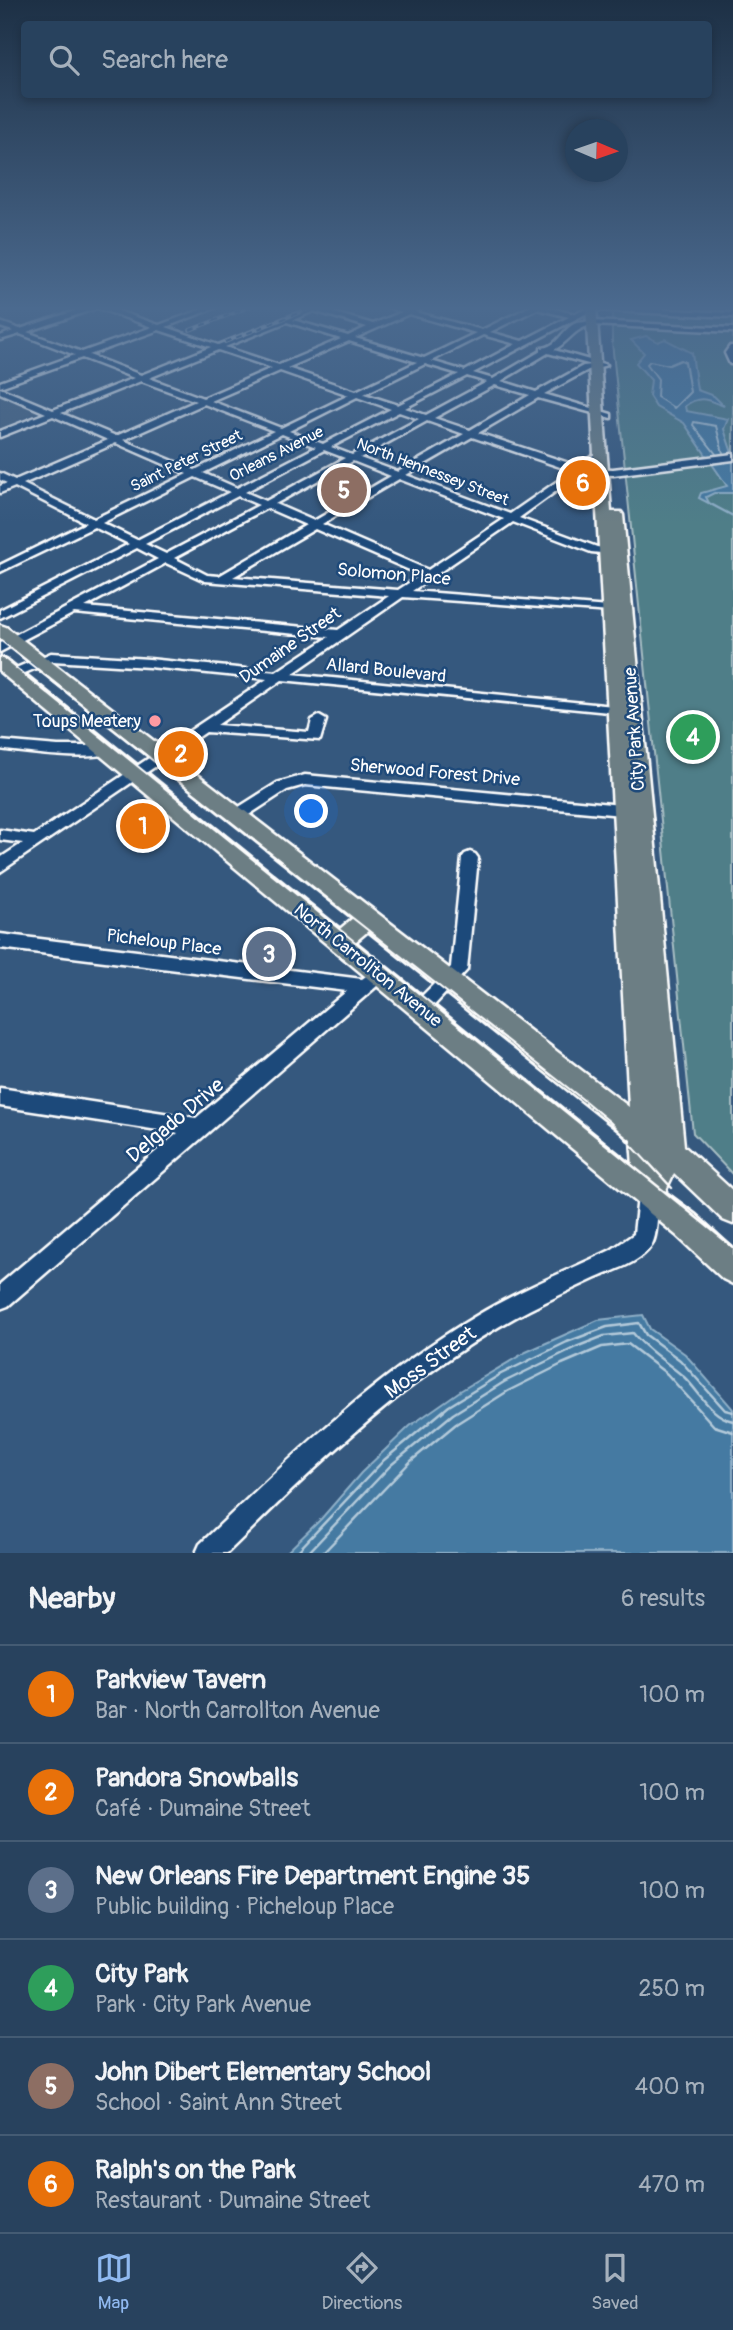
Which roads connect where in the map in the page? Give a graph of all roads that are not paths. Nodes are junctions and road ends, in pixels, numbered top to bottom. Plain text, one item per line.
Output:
1 (18, 378) edge
2 (140, 378) edge
3 (142, 378) edge
4 (255, 378) edge
5 (310, 378) edge
6 (389, 378) edge
7 (452, 378) edge
8 (478, 378) edge
9 (500, 378) edge
10 (571, 378) edge
11 (599, 378) edge
12 (492, 383) junction
13 (0, 385) edge
14 (0, 390) edge
15 (356, 394) junction
16 (535, 396) junction
17 (203, 401) junction
18 (397, 408) junction
19 (52, 413) junction
20 (603, 415) junction
21 (426, 418) junction
22 (281, 430) junction
23 (0, 434) edge
24 (472, 434) junction
25 (115, 440) junction
26 (323, 447) junction
27 (352, 457) junction
28 (733, 457) edge
29 (605, 466) junction
30 (579, 470) junction
31 (194, 474) junction
32 (0, 476) edge
33 (399, 476) junction
34 (15, 483) junction
35 (0, 490) edge
36 (236, 492) junction
37 (268, 505) junction
38 (512, 518) junction
39 (95, 523) junction
40 (316, 526) junction
41 (137, 544) junction
42 (613, 553) junction
43 (165, 558) junction
44 (0, 569) edge
45 (429, 574) junction
46 (219, 580) junction
47 (400, 593) junction
48 (71, 609) junction
49 (618, 611) junction
50 (0, 615) edge
51 (340, 634) junction
52 (5, 639) edge
53 (40, 661) junction
54 (7, 668) edge
55 (280, 676) junction
56 (625, 711) junction
57 (318, 720) dead end
58 (206, 728) junction
59 (0, 745) edge
60 (106, 751) junction
61 (160, 757) junction
62 (135, 775) junction
63 (632, 811) junction
64 (236, 817) junction
65 (0, 835) edge
66 (33, 843) junction
67 (470, 858) dead end
68 (0, 866) edge
69 (368, 919) junction
70 (0, 941) edge
71 (340, 942) junction
72 (372, 980) junction
73 (448, 982) junction
74 (421, 1008) junction
75 (0, 1097) edge
76 (201, 1128) junction
77 (643, 1134) junction
78 (671, 1152) junction
79 (648, 1196) junction
80 (733, 1210) edge
81 (733, 1269) edge
82 (1, 1296) edge
83 (209, 1553) edge

1 - 13 street
2 - 19 street
3 - 17 street, North Hennessey Street
4 - 17 street
5 - 15 street
6 - 15 street, Saint Peter Street
7 - 18 street, Orleans Avenue
8 - 12 street
9 - 12 street
10 - 16 street
11 - 20 main road, City Park Avenue
12 - 16 street
12 - 21 street
14 - 19 street
15 - 18 street
15 - 22 street, Saint Peter Street
16 - 20 street
16 - 24 street
17 - 22 street, North Hennessey Street
17 - 25 street
18 - 21 street
18 - 26 street, Orleans Avenue
19 - 23 street
19 - 25 street
20 - 29 main road, City Park Avenue
21 - 24 street
21 - 27 street
22 - 26 street, North Hennessey Street
22 - 31 street, Saint Peter Street
24 - 30 street
24 - 33 street
25 - 31 street
25 - 34 street
26 - 27 street, North Hennessey Street
26 - 36 street, Orleans Avenue
27 - 33 street, North Hennessey Street
27 - 37 street
28 - 29 street
29 - 30 street, Dumaine Street
29 - 30 street
29 - 42 main road, City Park Avenue
30 - 38 street, Dumaine Street
31 - 36 street
31 - 39 street, Saint Peter Street
32 - 34 street, Solomon Place
33 - 38 street, North Hennessey Street
33 - 40 street
34 - 35 street
34 - 39 street, Solomon Place
36 - 37 street
36 - 41 street, Orleans Avenue
37 - 40 street
37 - 43 street
38 - 42 street, North Hennessey Street
38 - 45 street, Dumaine Street
39 - 41 street, Solomon Place
39 - 44 street, Saint Peter Street
40 - 45 street
40 - 46 street
41 - 43 street, Solomon Place
41 - 50 street, Orleans Avenue
42 - 49 main road, City Park Avenue
43 - 46 street, Solomon Place
43 - 48 street
45 - 47 street, Dumaine Street
46 - 47 street, Solomon Place
47 - 49 street, Solomon Place
47 - 51 street, Dumaine Street
48 - 51 street
48 - 52 street
49 - 56 main road, City Park Avenue
51 - 55 street, Dumaine Street
52 - 53 main road, North Carrollton Avenue
53 - 54 street, Allard Boulevard
53 - 55 street, Allard Boulevard
53 - 61 main road, North Carrollton Avenue
54 - 60 main road, North Carrollton Avenue
55 - 56 street, Allard Boulevard
55 - 58 street, Dumaine Street
56 - 63 main road, City Park Avenue
57 - 58 street
58 - 61 street, Dumaine Street
59 - 60 street
60 - 62 main road, North Carrollton Avenue
61 - 62 street, Dumaine Street
61 - 64 main road, North Carrollton Avenue
62 - 66 street, Dumaine Street
62 - 71 main road, North Carrollton Avenue
63 - 64 street, Sherwood Forest Drive
63 - 77 main road, City Park Avenue
63 - 78 main road, City Park Avenue
64 - 69 main road, North Carrollton Avenue
65 - 66 street
66 - 68 street, Dumaine Street
67 - 73 street
69 - 71 main road
69 - 73 main road, North Carrollton Avenue
70 - 72 street, Picheloup Place
71 - 72 main road, North Carrollton Avenue
72 - 74 main road, North Carrollton Avenue
72 - 76 street, Delgado Drive
73 - 74 street
73 - 77 main road, North Carrollton Avenue
74 - 79 main road, North Carrollton Avenue
75 - 76 street
76 - 82 street, Delgado Drive
77 - 78 main road, North Carrollton Avenue
77 - 79 main road, City Park Avenue
78 - 79 main road
78 - 80 main road, North Carrollton Avenue
79 - 81 main road, North Carrollton Avenue
79 - 83 street, Moss Street

